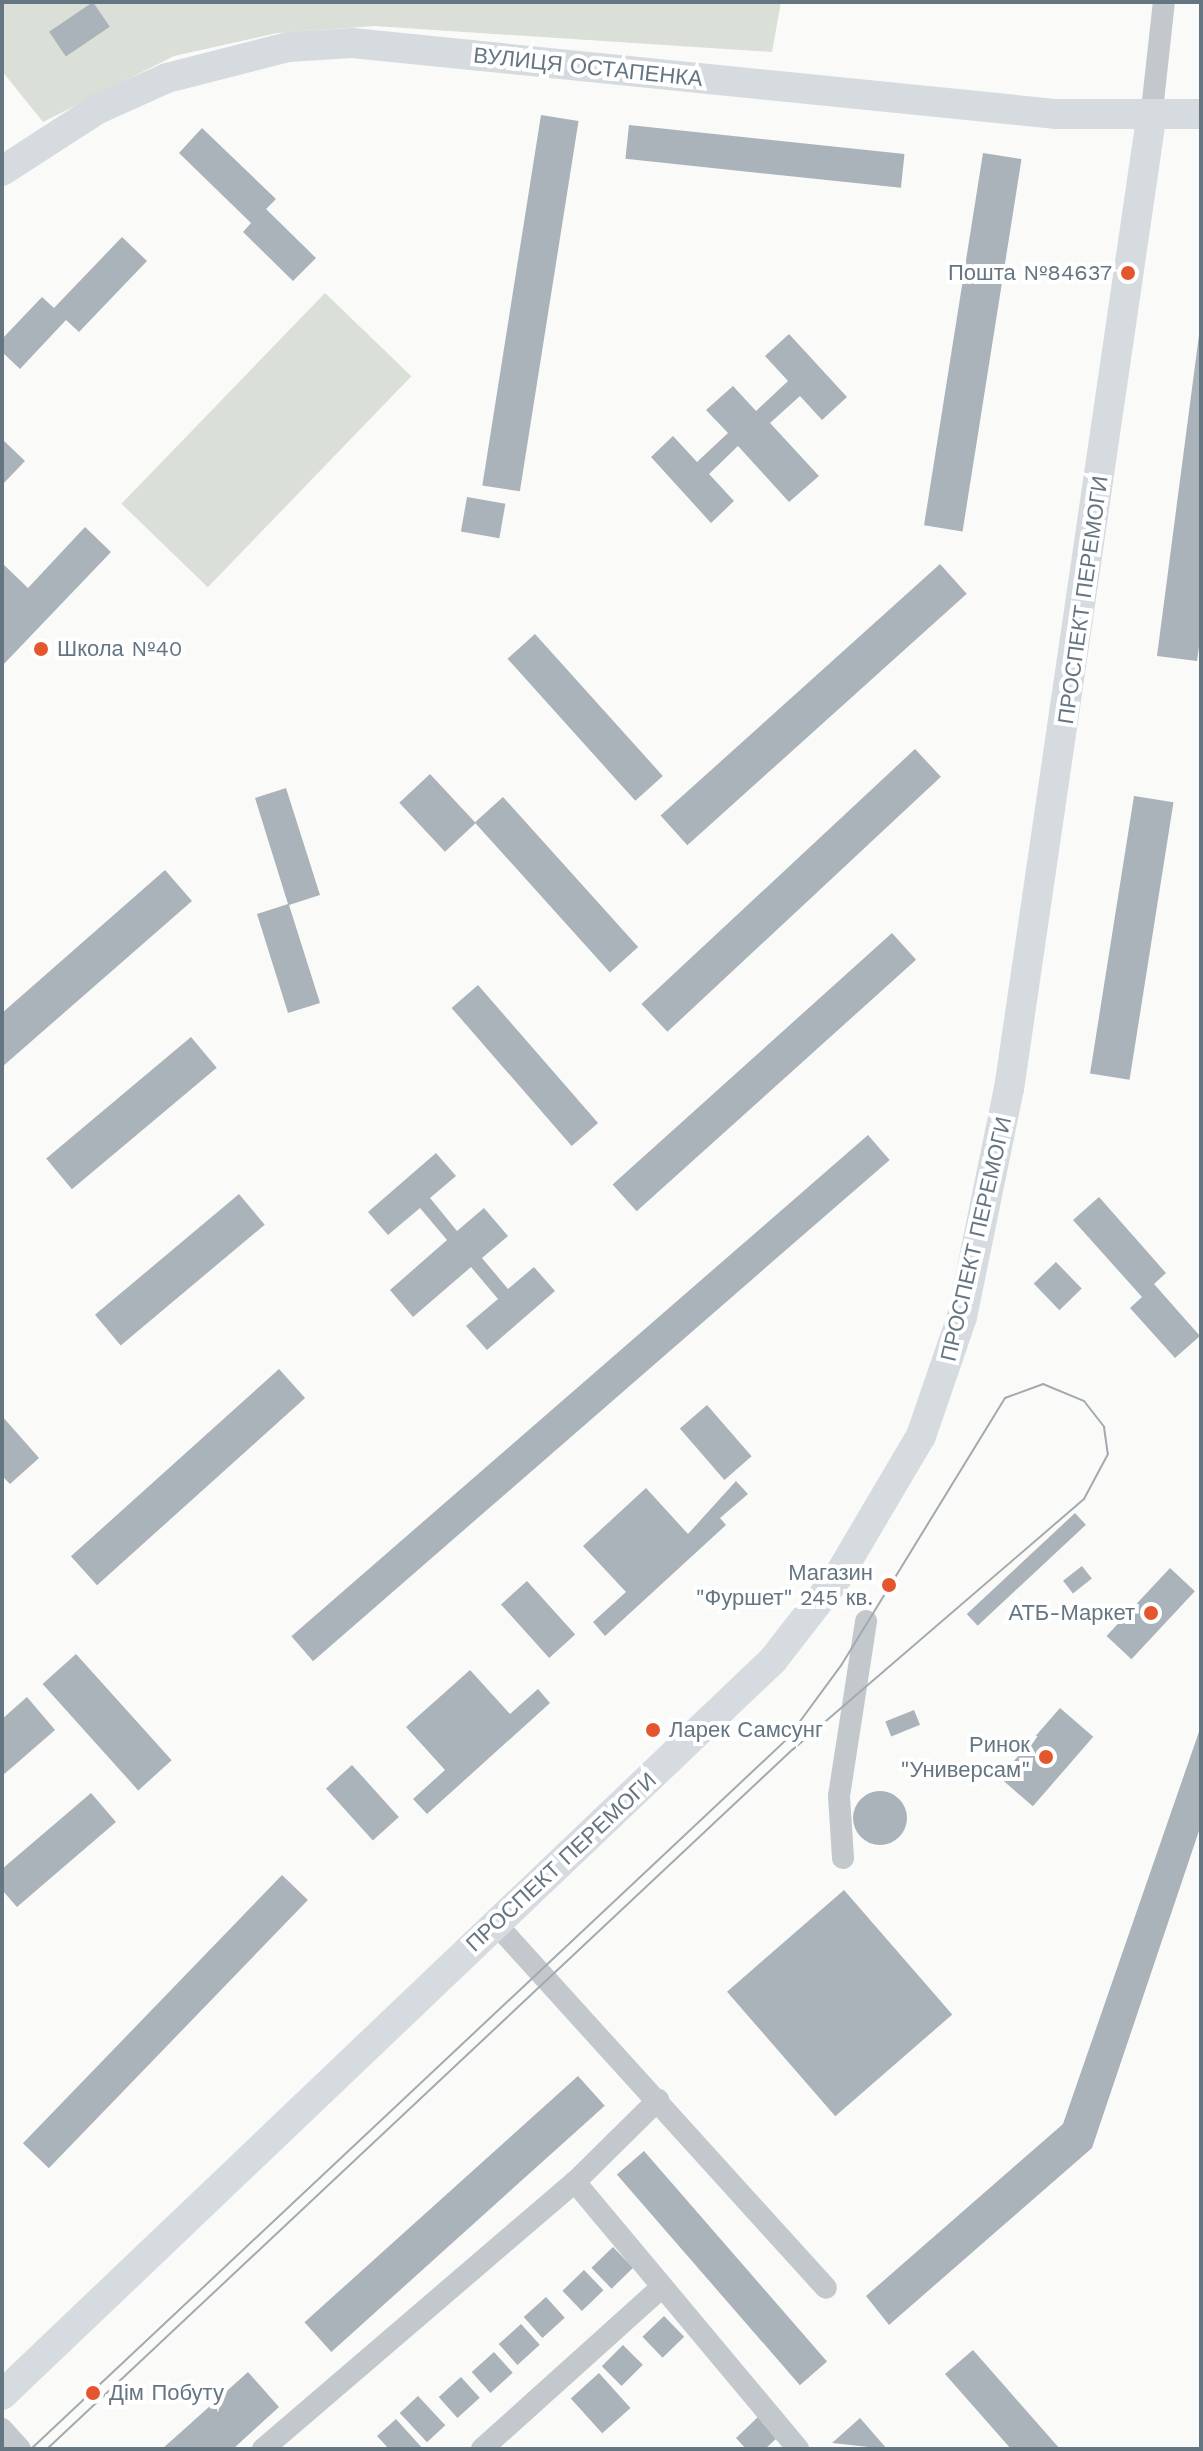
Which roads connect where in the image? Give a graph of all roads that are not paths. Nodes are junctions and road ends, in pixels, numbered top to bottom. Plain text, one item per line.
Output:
1 (1164, 2) edge
2 (1201, 114) edge
3 (1151, 119) junction
4 (2, 171) edge
5 (866, 1621) dead end
6 (843, 1858) dead end
7 (496, 1924) junction
8 (658, 2100) junction
9 (575, 2182) junction
10 (661, 2288) junction
11 (826, 2288) dead end
12 (2, 2395) edge
13 (2, 2429) edge
14 (20, 2449) edge
15 (263, 2449) edge
16 (482, 2449) edge
17 (798, 2449) edge

1 - 3 street, ПРОСПЕКТ ПЕРЕМОГИ
2 - 3 main road, ВУЛИЦЯ ОСТАПЕНКА
3 - 4 main road, ВУЛИЦЯ ОСТАПЕНКА
3 - 7 main road, ПРОСПЕКТ ПЕРЕМОГИ
5 - 6 street
7 - 8 street
7 - 12 main road, ПРОСПЕКТ ПЕРЕМОГИ
8 - 9 street
8 - 11 street
9 - 10 street
9 - 15 street
10 - 16 street
10 - 17 street
13 - 14 street

